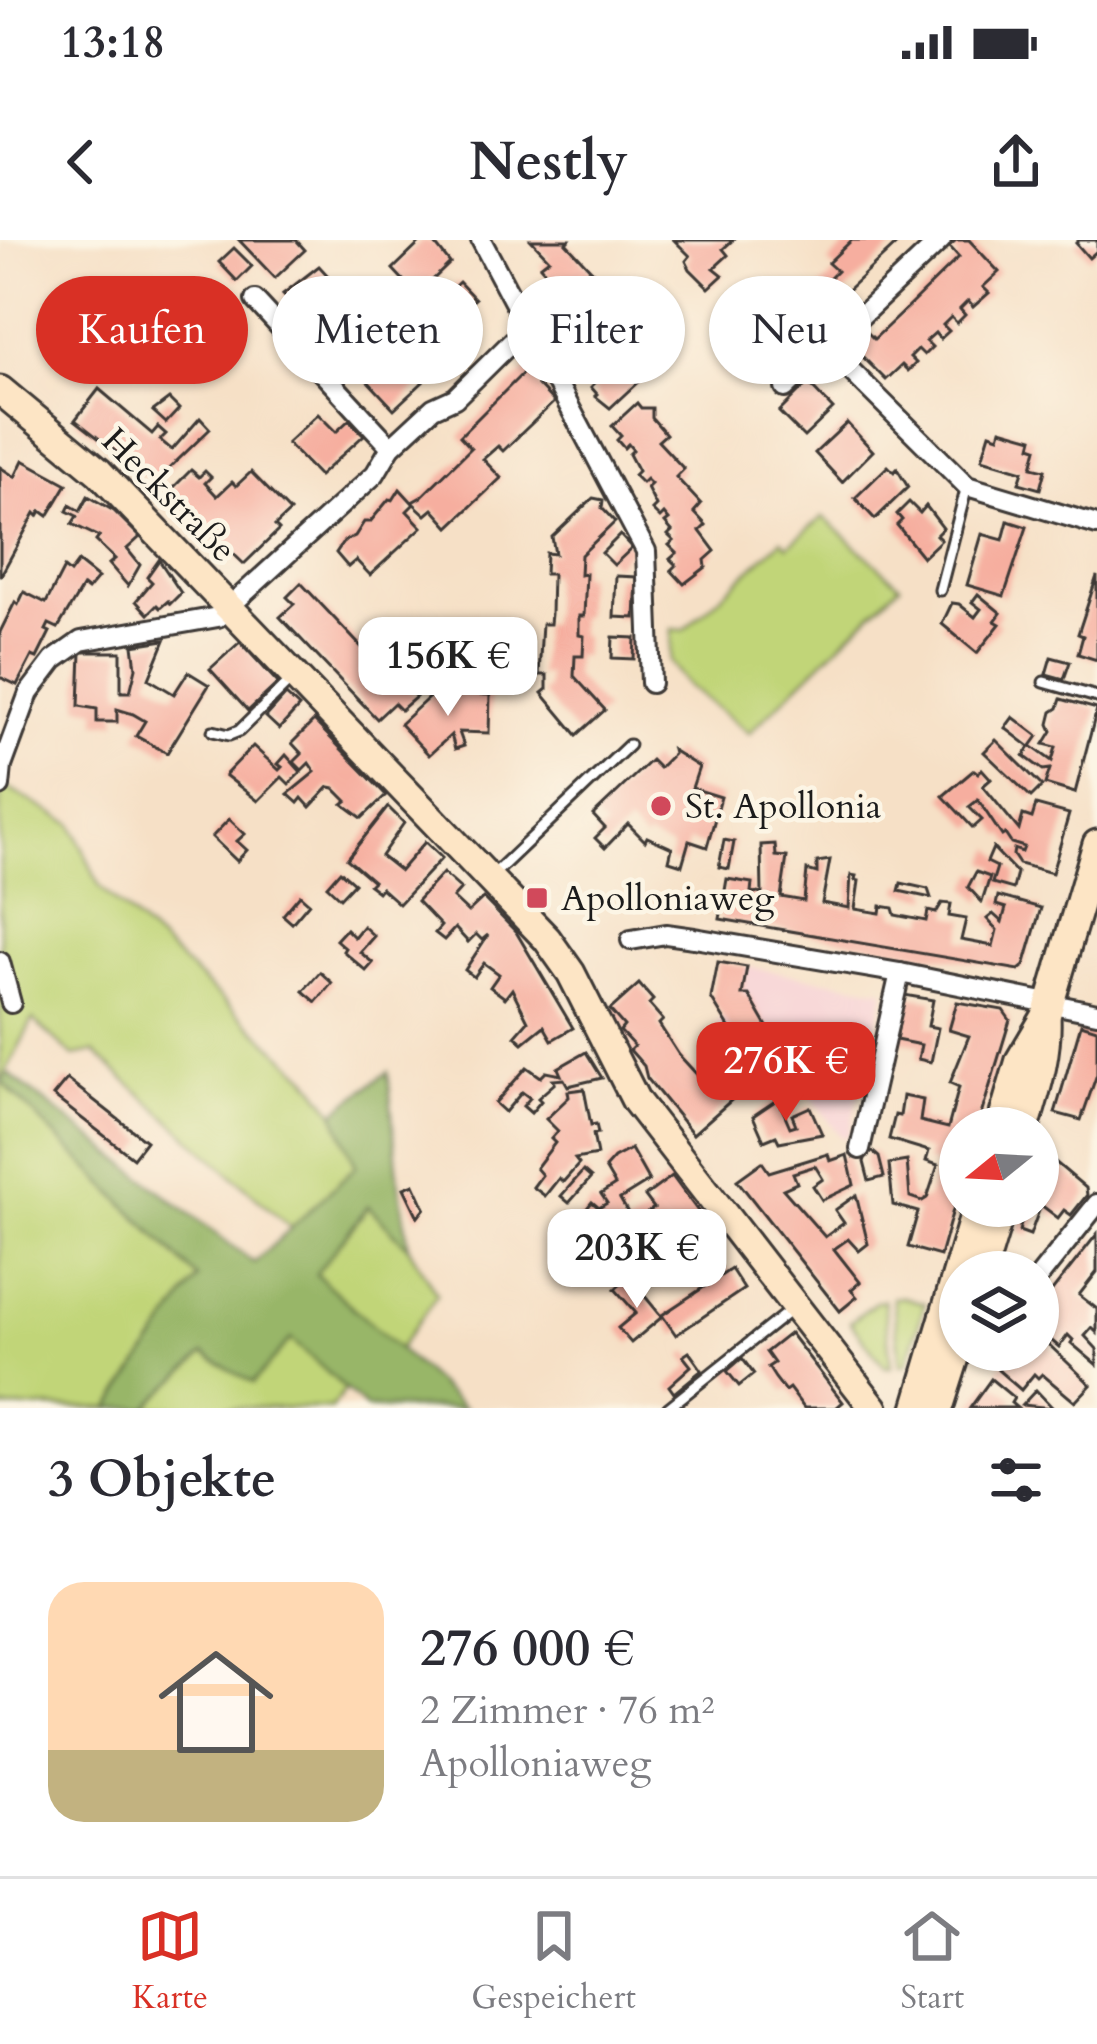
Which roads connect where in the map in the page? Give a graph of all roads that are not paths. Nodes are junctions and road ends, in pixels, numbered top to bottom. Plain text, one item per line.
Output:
1 (482, 240) edge
2 (940, 240) edge
3 (507, 287) edge
4 (255, 300) dead end
5 (871, 305) edge
6 (507, 347) edge
7 (558, 384) edge
8 (789, 384) edge
9 (864, 384) edge
10 (785, 388) dead end
11 (0, 390) edge
12 (391, 447) junction
13 (967, 486) junction
14 (1097, 525) edge
15 (940, 590) dead end
16 (230, 607) junction
17 (296, 676) junction
18 (1044, 682) dead end
19 (652, 683) dead end
20 (1097, 698) edge
21 (213, 731) dead end
22 (629, 745) dead end
23 (0, 786) edge
24 (1097, 844) edge
25 (490, 878) junction
26 (631, 940) dead end
27 (0, 962) edge
28 (900, 973) junction
29 (11, 1003) dead end
30 (1047, 1010) junction
31 (1097, 1013) edge
32 (1006, 1107) edge
33 (1031, 1107) edge
34 (860, 1149) dead end
35 (1097, 1204) edge
36 (1059, 1252) edge
37 (796, 1306) junction
38 (941, 1371) edge
39 (951, 1371) edge
40 (921, 1395) edge
41 (868, 1400) edge
42 (668, 1408) edge
43 (939, 1408) edge

1 - 3 street
2 - 5 street
4 - 12 street
6 - 12 street
7 - 19 street
8 - 10 street
9 - 13 street
11 - 16 main road, Heckstraße
12 - 16 street
13 - 14 street
13 - 15 lane
16 - 17 main road, Heckstraße
16 - 23 street, Heckstraße
17 - 21 lane
17 - 25 main road, Heckstraße
18 - 20 lane
22 - 25 lane
24 - 30 main road
25 - 37 main road, Heckstraße
26 - 28 street
27 - 29 street
28 - 30 street
28 - 34 street
30 - 31 street
30 - 32 main road
30 - 33 main road
35 - 36 street
37 - 41 main road, Heckstraße
37 - 42 lane
38 - 40 main road
39 - 43 main road
40 - 41 main road

